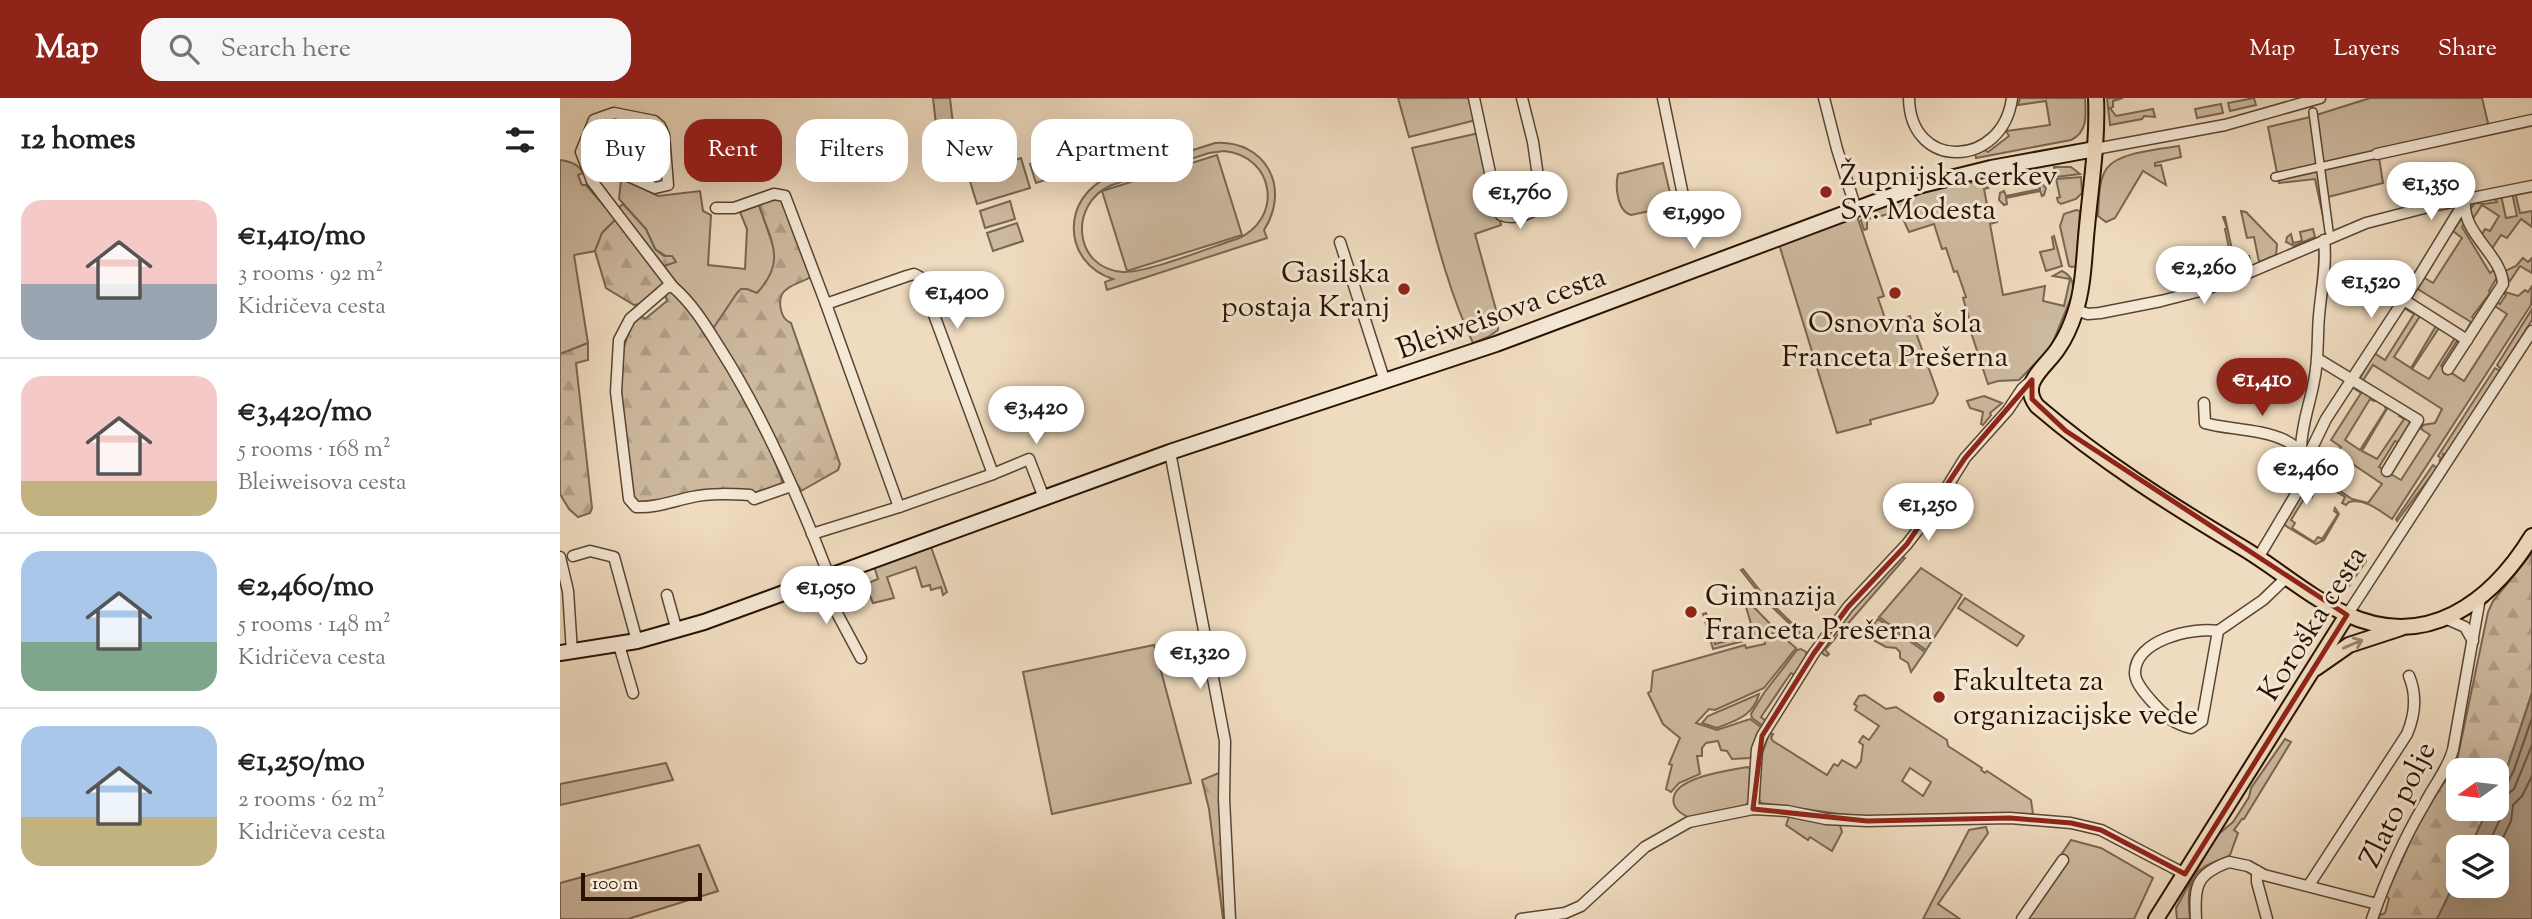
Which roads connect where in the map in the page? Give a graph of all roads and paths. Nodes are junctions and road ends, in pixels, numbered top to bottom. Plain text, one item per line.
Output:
1 (1474, 98) edge
2 (1522, 98) edge
3 (1663, 98) edge
4 (1824, 98) edge
5 (1909, 98) edge
6 (2012, 98) edge
7 (2096, 98) edge
8 (2320, 98) edge
9 (2313, 112) dead end
10 (2532, 120) edge
11 (2095, 149) junction
12 (2377, 154) joint
13 (2321, 167) junction
14 (2275, 177) dead end
15 (592, 181) joint
16 (593, 182) edge
17 (2532, 186) edge
18 (2465, 201) junction
19 (1685, 205) dead end
20 (716, 208) dead end
21 (1856, 209) junction
22 (2327, 236) junction
23 (1340, 242) dead end
24 (673, 287) junction
25 (2404, 300) junction
26 (826, 304) junction
27 (2076, 310) junction
28 (2532, 331) edge
29 (2467, 340) junction
30 (2318, 359) junction
31 (2448, 369) dead end
32 (2353, 379) junction
33 (2032, 380) junction
34 (1385, 382) junction
35 (2204, 403) dead end
36 (1170, 452) junction
37 (2302, 454) junction
38 (2387, 471) dead end
39 (993, 474) junction
40 (791, 486) junction
41 (1044, 498) junction
42 (900, 507) junction
43 (812, 534) junction
44 (2532, 536) edge
45 (573, 556) dead end
46 (560, 557) edge
47 (2258, 558) junction
48 (826, 577) junction
49 (2287, 577) junction
50 (667, 595) dead end
51 (2480, 598) junction
52 (2347, 615) junction
53 (2447, 619) junction
54 (2403, 627) junction
55 (677, 631) junction
56 (2218, 631) junction
57 (637, 641) junction
58 (2473, 641) junction
59 (619, 645) junction
60 (566, 653) edge
61 (861, 658) dead end
62 (2310, 673) junction
63 (2409, 676) dead end
64 (634, 693) dead end
65 (1753, 809) junction
66 (2063, 860) dead end
67 (2257, 871) junction
68 (2185, 874) junction
69 (2309, 885) junction
70 (2377, 904) junction
71 (1230, 919) edge
72 (1521, 919) edge
73 (2022, 919) edge
74 (2157, 919) edge
75 (2196, 919) edge
76 (2267, 919) edge
77 (2372, 919) edge

1 - 2 street
3 - 19 street
4 - 21 street
5 - 6 street
7 - 11 main road
8 - 11 street, Bleiweisova cesta
9 - 13 street
10 - 12 street
11 - 21 main road, Bleiweisova cesta
11 - 27 main road
12 - 13 street
13 - 14 street
13 - 22 street
15 - 15 street
16 - 24 street
17 - 18 street
18 - 22 street
18 - 25 street
18 - 29 street
20 - 26 street
21 - 34 main road, Bleiweisova cesta
22 - 27 street
22 - 30 street
23 - 34 street, Bleiweisova cesta
24 - 40 street
24 - 40 street
25 - 29 street
25 - 32 street
26 - 39 street
26 - 42 street
27 - 33 main road
28 - 52 street, Koroška cesta
29 - 31 street
30 - 32 street
30 - 37 street
32 - 37 street
32 - 38 street
33 - 47 main road
33 - 65 street
34 - 36 main road, Bleiweisova cesta
35 - 37 street
36 - 41 main road, Bleiweisova cesta
36 - 71 street
37 - 47 street
39 - 41 street
39 - 42 street
40 - 43 street
41 - 48 main road, Bleiweisova cesta
42 - 43 street
43 - 48 street
44 - 51 main road
45 - 57 street
46 - 60 street, Bleiweisova cesta
47 - 49 main road
48 - 55 main road, Bleiweisova cesta
48 - 61 street
49 - 52 main road
49 - 56 street
50 - 55 street
51 - 53 main road
51 - 58 street, Zlato polje
52 - 54 main road
52 - 62 main road, Koroška cesta
53 - 54 main road
53 - 58 street
62 -> 54 main road
55 - 57 main road, Bleiweisova cesta
56 - 56 street
57 - 59 main road, Bleiweisova cesta
58 - 70 street, Zlato polje
59 - 60 main road, Bleiweisova cesta
59 - 64 street
62 - 68 main road, Koroška cesta
63 - 69 street, Zlato polje
65 - 68 street
65 - 72 street
66 - 73 street
67 - 69 street, Zlato polje
67 - 75 street, Zlato polje
67 - 76 street
68 - 74 main road, Koroška cesta
69 - 70 street, Zlato polje
70 - 77 street, Zlato polje

